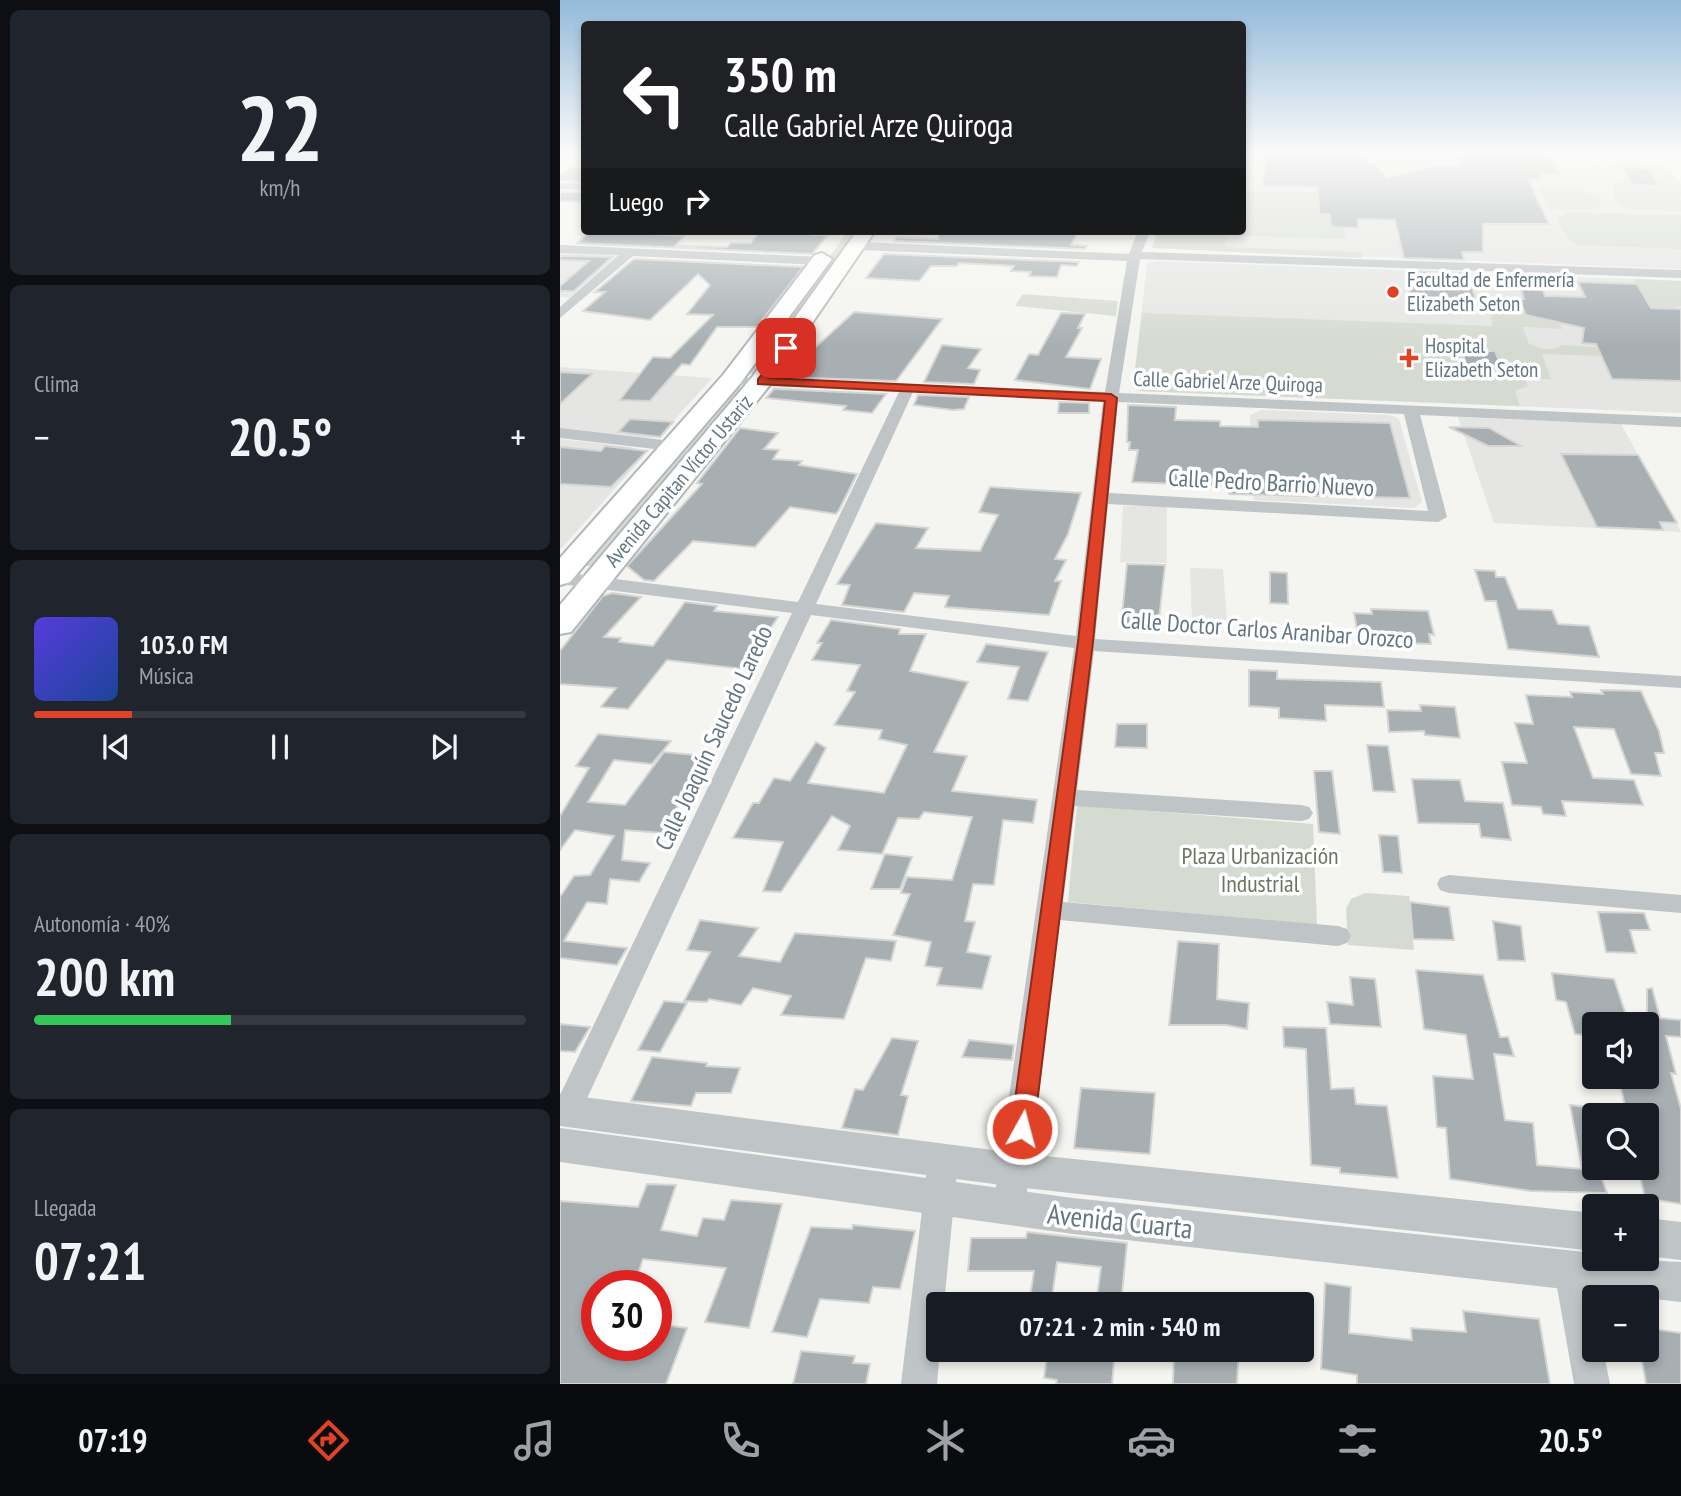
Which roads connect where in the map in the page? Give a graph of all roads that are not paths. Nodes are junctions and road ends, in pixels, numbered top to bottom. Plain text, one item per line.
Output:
1 (1143, 235) edge
2 (855, 236) edge
3 (560, 249) edge
4 (630, 253) junction
5 (1135, 256) junction
6 (821, 261) junction
7 (1681, 274) edge
8 (560, 314) edge
9 (731, 380) junction
10 (761, 381) junction
11 (908, 388) junction
12 (1111, 398) junction
13 (1411, 410) junction
14 (1681, 422) edge
15 (560, 433) edge
16 (672, 446) junction
17 (1101, 498) junction
18 (560, 577) edge
19 (596, 582) junction
20 (804, 608) junction
21 (560, 625) edge
22 (1085, 642) junction
23 (1681, 682) edge
24 (1065, 797) junction
25 (1301, 813) dead end
26 (1449, 884) dead end
27 (1681, 904) edge
28 (1051, 910) junction
29 (1338, 936) dead end
30 (562, 1122) edge
31 (941, 1179) junction
32 (1013, 1189) junction
33 (1582, 1231) edge
34 (1659, 1238) edge
35 (1681, 1241) edge
36 (1570, 1270) junction
37 (1681, 1282) edge
38 (919, 1384) edge
39 (1592, 1384) edge

1 - 5 street
2 - 5 street
2 - 6 main road, Avenida Capitan Víctor Ustariz
2 - 10 main road, Avenida Capitan Víctor Ustariz
3 - 4 street
4 - 6 street
4 - 8 street
5 - 7 street
5 - 12 street
6 - 9 main road, Avenida Capitan Víctor Ustariz
9 - 10 street, Calle Gabriel Arze Quiroga
9 - 16 main road, Avenida Capitan Víctor Ustariz
10 - 11 street, Calle Gabriel Arze Quiroga
10 - 19 main road, Avenida Capitan Víctor Ustariz
11 - 12 street, Calle Gabriel Arze Quiroga
11 - 20 street, Calle Joaquín Saucedo Laredo
12 - 13 street, Calle Gabriel Arze Quiroga
12 - 17 street
13 - 14 street, Calle Gabriel Arze Quiroga
13 - 17 street, Calle Pedro Barrio Nuevo
15 - 16 street
16 - 18 main road, Avenida Capitan Víctor Ustariz
17 - 22 street
18 - 19 street, Calle Doctor Carlos Aranibar Orozco
19 - 20 street, Calle Doctor Carlos Aranibar Orozco
19 - 21 main road, Avenida Capitan Víctor Ustariz
20 - 22 street, Calle Doctor Carlos Aranibar Orozco
20 - 30 street, Calle Joaquín Saucedo Laredo
22 - 23 street, Calle Doctor Carlos Aranibar Orozco
22 - 24 street
24 - 25 street
24 - 28 street
26 - 27 street
28 - 29 street
28 - 32 street
30 - 31 street, Avenida Cuarta
31 - 32 street, Avenida Cuarta
31 - 38 street
32 - 33 street, Avenida Cuarta
32 - 36 street, Avenida Cuarta
34 - 35 street
36 - 37 street, Avenida Cuarta
36 - 39 street

